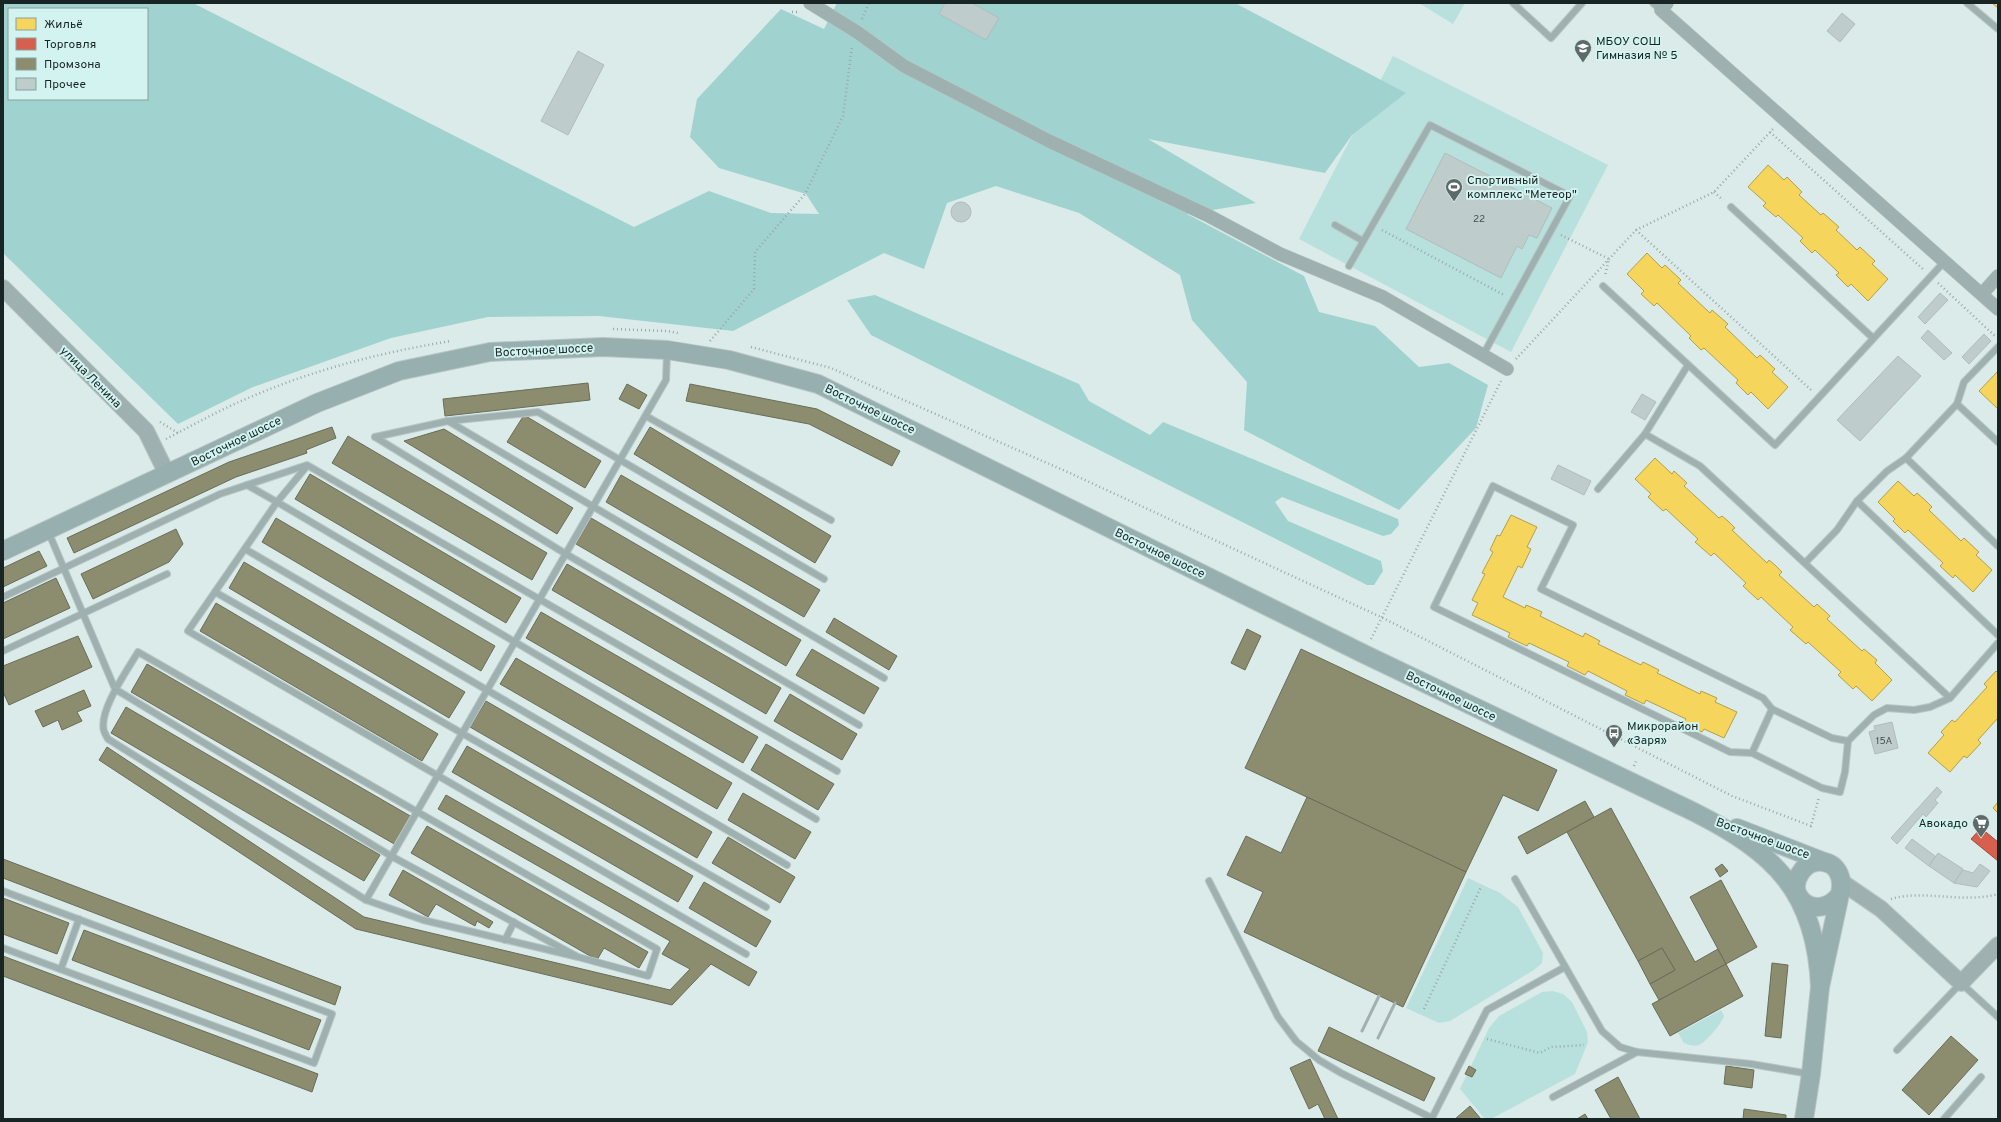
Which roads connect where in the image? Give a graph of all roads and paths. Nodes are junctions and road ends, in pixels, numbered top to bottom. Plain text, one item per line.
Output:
1 (1512, 3) edge
2 (1582, 3) edge
3 (1967, 3) edge
4 (1660, 5) edge
5 (806, 8) edge
6 (792, 12) dead end
7 (1998, 29) edge
8 (852, 41) dead end
9 (1784, 117) junction
10 (1731, 207) dead end
11 (1335, 225) dead end
12 (1372, 225) junction
13 (1552, 230) junction
14 (1636, 230) junction
15 (1363, 241) junction
16 (1609, 259) junction
17 (1945, 261) junction
18 (1349, 266) dead end
19 (1998, 276) edge
20 (1931, 277) junction
21 (1602, 286) joint
22 (3, 288) edge
23 (1982, 294) junction
24 (1514, 300) junction
25 (1998, 308) edge
26 (610, 329) dead end
27 (682, 334) dead end
28 (703, 338) dead end
29 (1873, 338) junction
30 (1998, 338) edge
31 (458, 340) dead end
32 (710, 340) junction
33 (718, 341) dead end
34 (746, 346) dead end
35 (1998, 347) edge
36 (667, 350) junction
37 (1483, 355) junction
38 (1688, 365) junction
39 (1507, 369) junction
40 (1819, 397) junction
41 (1957, 404) junction
42 (646, 416) junction
43 (448, 421) junction
44 (1645, 434) junction
45 (1998, 442) edge
46 (153, 445) junction
47 (1906, 458) junction
48 (621, 459) junction
49 (307, 466) junction
50 (167, 474) junction
51 (247, 485) junction
52 (1598, 489) dead end
53 (1857, 501) junction
54 (277, 502) junction
55 (593, 506) junction
56 (831, 520) dead end
57 (48, 530) junction
58 (1998, 546) edge
59 (245, 548) junction
60 (3, 551) edge
61 (566, 554) junction
62 (1805, 563) junction
63 (64, 568) junction
64 (167, 574) dead end
65 (824, 579) dead end
66 (215, 592) junction
67 (3, 597) edge
68 (539, 599) junction
69 (83, 613) junction
70 (1382, 618) junction
71 (1998, 635) edge
72 (515, 642) junction
73 (1998, 643) edge
74 (3, 651) edge
75 (1364, 654) junction
76 (884, 678) dead end
77 (115, 689) junction
78 (487, 690) junction
79 (1950, 698) junction
80 (1772, 709) junction
81 (859, 725) dead end
82 (462, 733) junction
83 (1848, 741) junction
84 (1752, 753) junction
85 (837, 771) dead end
86 (438, 776) junction
87 (1822, 788) junction
88 (417, 812) junction
89 (1694, 812) junction
90 (816, 819) dead end
91 (392, 856) junction
92 (787, 865) dead end
93 (1831, 865) junction
94 (1515, 880) dead end
95 (1209, 881) dead end
96 (1481, 887) dead end
97 (1841, 889) junction
98 (3, 891) edge
99 (1798, 894) junction
100 (1998, 894) edge
101 (1891, 899) dead end
102 (366, 900) junction
103 (766, 907) dead end
104 (79, 919) junction
105 (514, 922) junction
106 (505, 940) junction
107 (1998, 945) edge
108 (3, 948) edge
109 (746, 954) dead end
110 (578, 957) junction
111 (1564, 967) junction
112 (61, 969) junction
113 (1961, 983) junction
114 (1820, 987) junction
115 (1424, 1009) dead end
116 (1998, 1018) edge
117 (1488, 1040) dead end
118 (1584, 1045) dead end
119 (1897, 1050) dead end
120 (1637, 1052) junction
121 (1811, 1074) junction
122 (1981, 1077) dead end
123 (1552, 1097) dead end
124 (1804, 1119) edge
125 (1944, 1119) edge

1 - 2 lane
3 - 7 lane
4 - 9 street
5 - 6 path
5 - 37 street
8 - 32 path
9 - 14 path
9 - 17 street
9 - 20 path
10 - 29 lane
11 - 15 lane
12 - 13 lane
12 - 15 lane
12 - 24 path
13 - 16 path
13 - 24 lane
14 - 16 path
14 - 40 path
15 - 18 lane
16 - 21 path
16 - 39 path
17 - 20 lane
17 - 23 street
19 - 23 street
20 - 29 lane
20 - 30 path
21 - 38 lane
22 - 46 street, улица Ленина
23 - 25 street
24 - 37 lane
26 - 27 path
28 - 32 path
29 - 40 lane
31 - 46 path
32 - 33 path
34 - 70 path
35 - 41 lane
36 - 42 lane
36 - 50 main road, Восточное шоссе
36 - 75 main road, Восточное шоссе
37 - 39 street
38 - 40 lane
38 - 44 lane
39 - 70 path
41 - 45 lane
41 - 47 lane
42 - 48 lane
42 - 56 lane
43 - 48 lane
43 - 55 lane
43 - 61 lane
44 - 52 lane
44 - 62 lane
46 - 50 street, улица Ленина
47 - 53 lane
47 - 58 lane
48 - 55 lane
48 - 65 lane
49 - 51 lane
49 - 54 lane
49 - 68 lane
50 - 57 main road, Восточное шоссе
51 - 54 lane
51 - 63 lane
53 - 62 lane
53 - 71 lane
54 - 59 lane
54 - 72 lane
55 - 61 lane
55 - 76 lane
57 - 60 main road, Восточное шоссе
57 - 63 lane
59 - 66 lane
59 - 78 lane
61 - 68 lane
61 - 81 lane
62 - 79 lane
63 - 67 lane
63 - 69 lane
64 - 69 lane
66 - 82 lane
66 - 86 lane
68 - 72 lane
68 - 85 lane
69 - 74 lane
69 - 77 lane
70 - 75 path
70 - 87 path
72 - 78 lane
72 - 90 lane
73 - 79 lane
75 - 89 main road, Восточное шоссе
77 - 88 lane
77 - 91 lane
77 - 102 lane
78 - 82 lane
78 - 92 lane
79 - 83 lane
80 - 83 lane
80 - 84 lane
80 - 84 lane
82 - 86 lane
82 - 103 lane
83 - 87 lane
84 - 87 lane
86 - 88 lane
86 - 109 lane
88 - 91 lane
88 - 110 lane
89 - 93 main road, Восточное шоссе
89 - 99 main road, Восточное шоссе
91 - 102 lane
91 - 105 lane
93 - 97 main road
93 - 99 main road
94 - 111 lane
95 - 111 lane
96 - 115 path
97 - 99 main road
97 - 113 street
97 - 114 main road, Восточное шоссе
98 - 104 lane
99 - 114 main road, Восточное шоссе
100 - 101 path
102 - 106 lane
104 - 112 lane
104 - 112 lane
105 - 106 lane
105 - 110 lane
106 - 110 lane
107 - 113 street
108 - 112 lane
111 - 120 lane
113 - 116 lane
113 - 119 lane
114 - 121 main road, Восточное шоссе
117 - 118 path
120 - 121 lane
120 - 123 lane
121 - 124 main road, Восточное шоссе
122 - 125 lane

